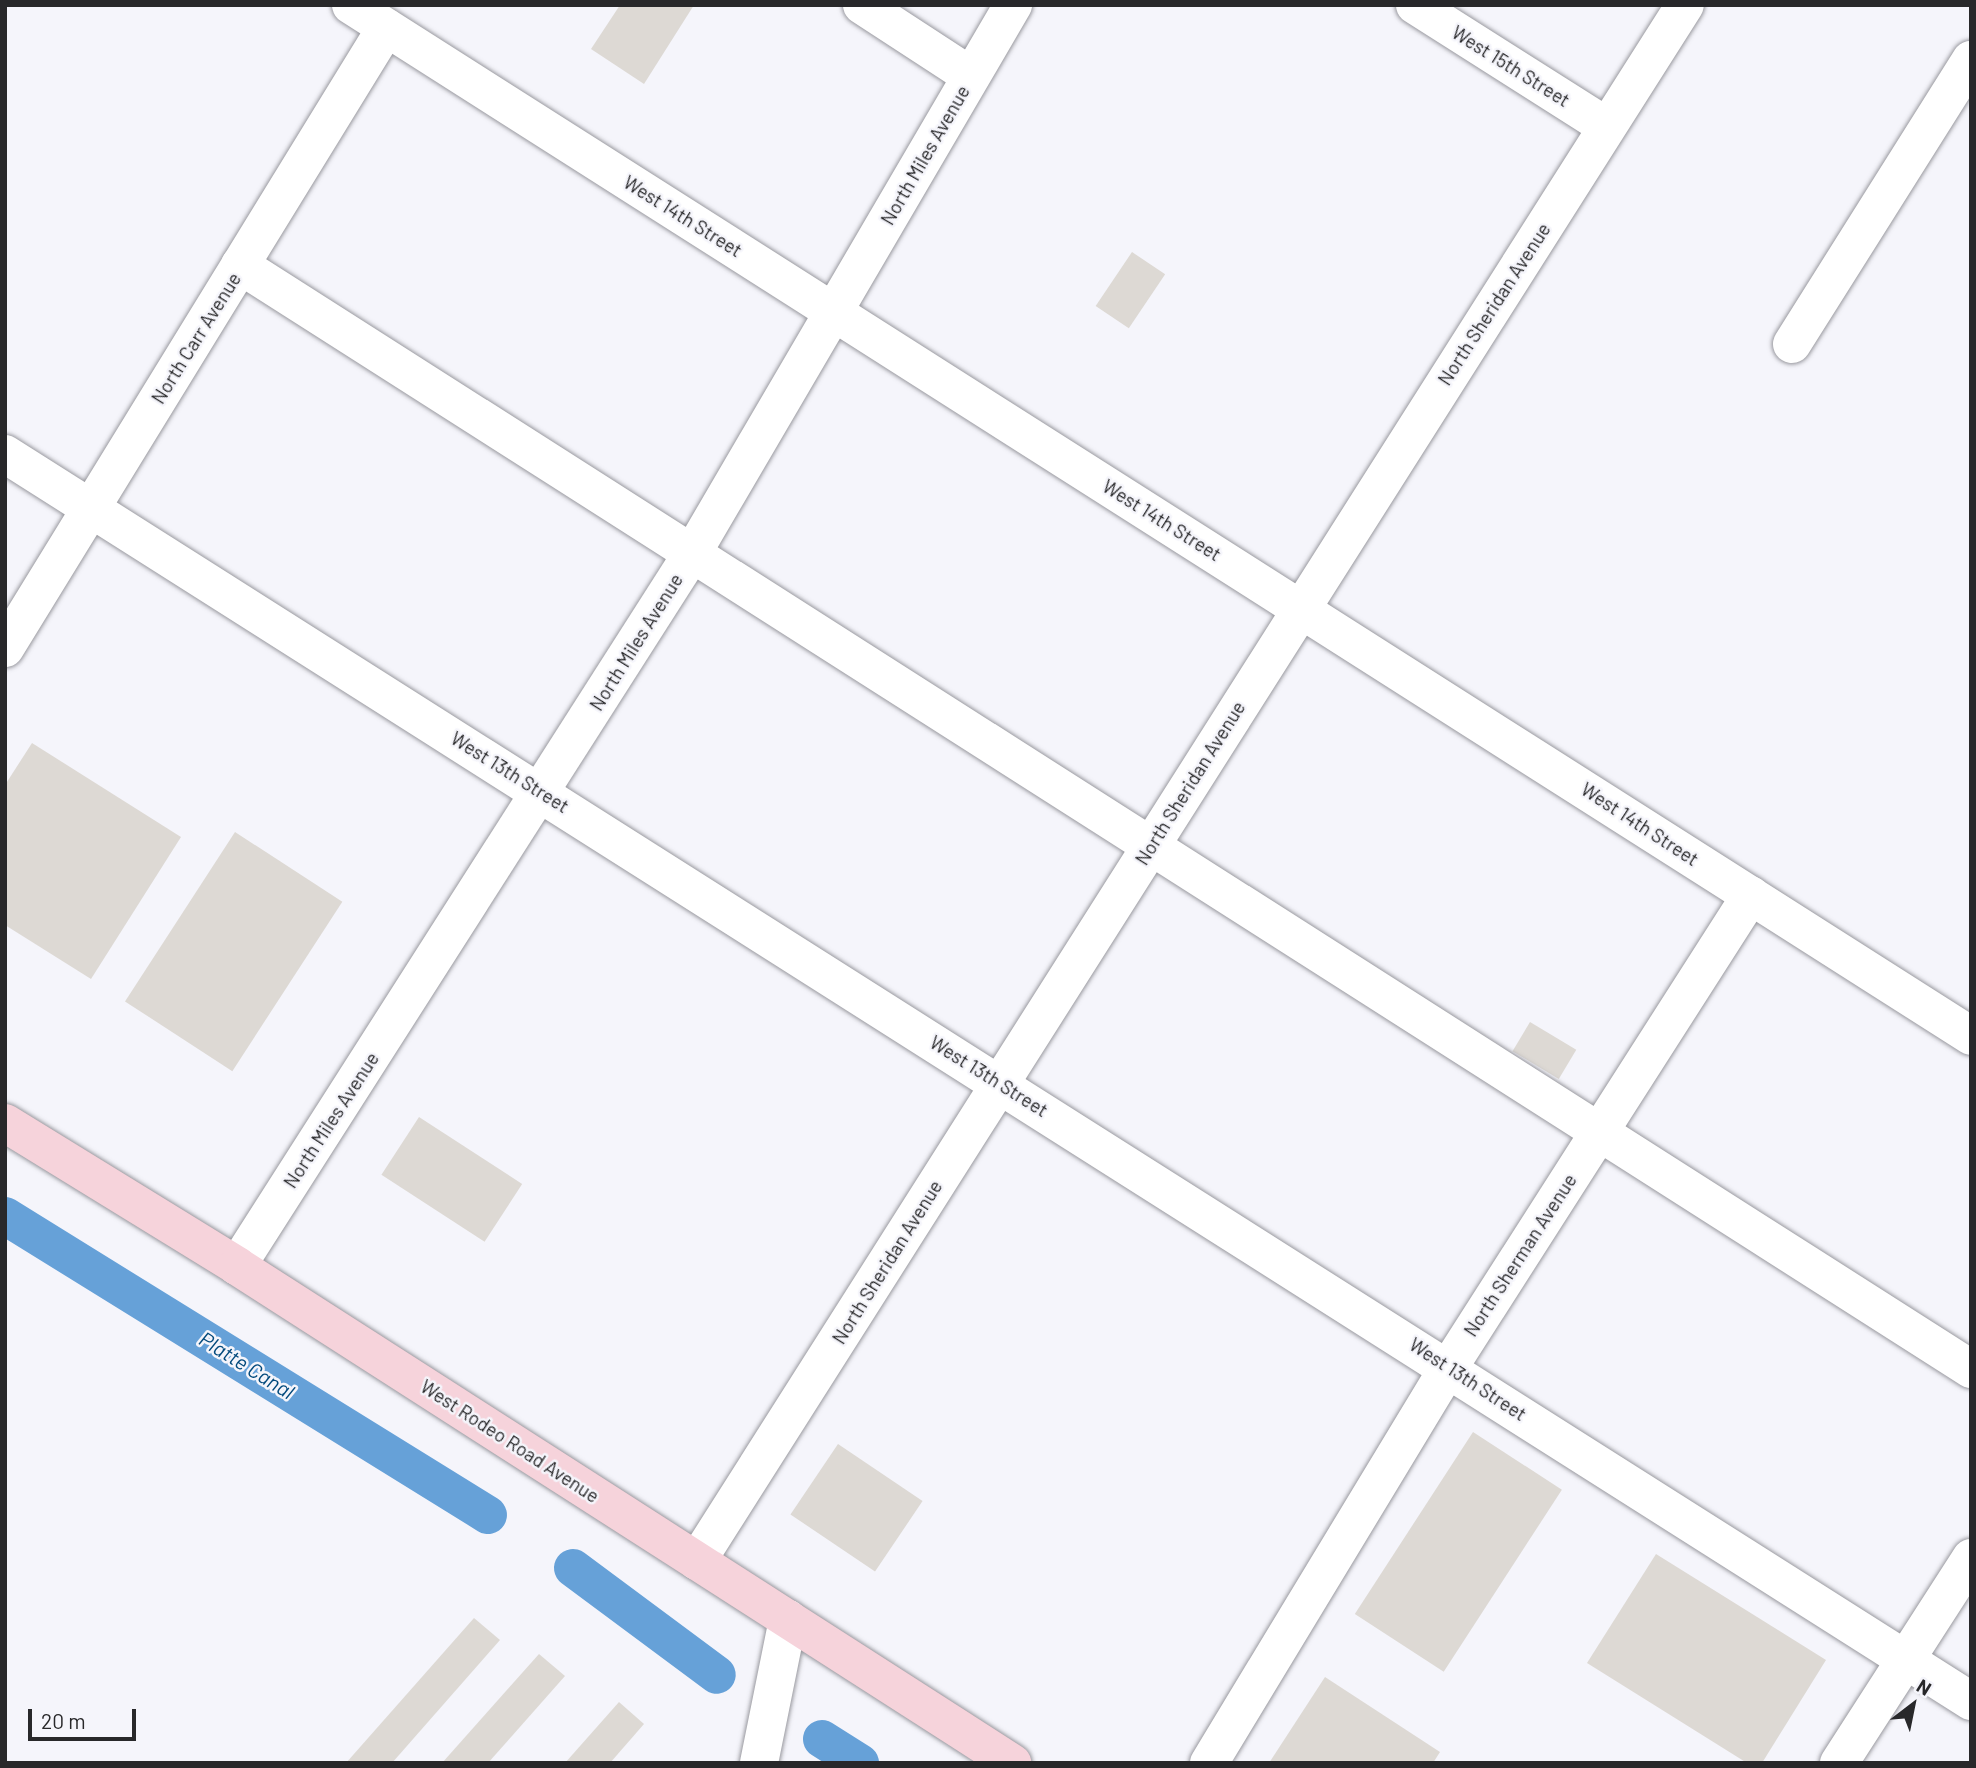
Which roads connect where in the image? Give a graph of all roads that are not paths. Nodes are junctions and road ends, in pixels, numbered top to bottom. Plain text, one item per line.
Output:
1 (351, 5) edge
2 (862, 5) edge
3 (1013, 5) edge
4 (1415, 5) edge
5 (1685, 5) edge
6 (386, 28) junction
7 (1971, 60) edge
8 (971, 76) junction
9 (1607, 127) junction
10 (240, 265) junction
11 (833, 312) junction
12 (1792, 344) dead end
13 (5, 454) edge
14 (91, 508) junction
15 (693, 552) junction
16 (1301, 608) junction
17 (5, 648) edge
18 (541, 792) junction
19 (1152, 843) junction
20 (1751, 895) junction
21 (1971, 1036) edge
22 (1000, 1083) junction
23 (5, 1123) edge
24 (1601, 1129) junction
25 (237, 1266) junction
26 (1449, 1367) junction
27 (1971, 1369) edge
28 (1971, 1558) edge
29 (698, 1561) junction
30 (788, 1619) junction
31 (1906, 1660) junction
32 (1971, 1701) edge
33 (759, 1763) edge
34 (1012, 1763) edge
35 (1209, 1763) edge
36 (1839, 1763) edge

1 - 6 street, West 14th Street
2 - 8 street
3 - 8 street, North Miles Avenue
4 - 9 street, West 15th Street
5 - 9 street, North Sheridan Avenue
6 - 10 street, North Carr Avenue
6 - 11 street, West 14th Street
7 - 12 street
8 - 11 street, North Miles Avenue
9 - 16 street, North Sheridan Avenue
10 - 14 street, North Carr Avenue
10 - 15 street
11 - 15 street, North Miles Avenue
11 - 16 street, West 14th Street
13 - 14 street, West 13th Street
14 - 17 street, North Carr Avenue
14 - 18 street, West 13th Street
15 - 18 street, North Miles Avenue
15 - 19 street
16 - 19 street, North Sheridan Avenue
16 - 20 street, West 14th Street
18 - 22 street, West 13th Street
18 - 25 street, North Miles Avenue
19 - 22 street, North Sheridan Avenue
19 - 24 street
20 - 21 street, West 14th Street
20 - 24 street, North Sherman Avenue
22 - 26 street, West 13th Street
22 - 29 street, North Sheridan Avenue
23 - 25 main road, West Rodeo Road Avenue
24 - 26 street, North Sherman Avenue
24 - 27 street
25 - 29 main road, West Rodeo Road Avenue
26 - 31 street, West 13th Street
26 - 35 street, North Sherman Avenue
28 - 31 street
29 - 30 main road, West Rodeo Road Avenue
30 - 33 street
30 - 34 main road, West Rodeo Road Avenue
31 - 32 street, West 13th Street
31 - 36 street

